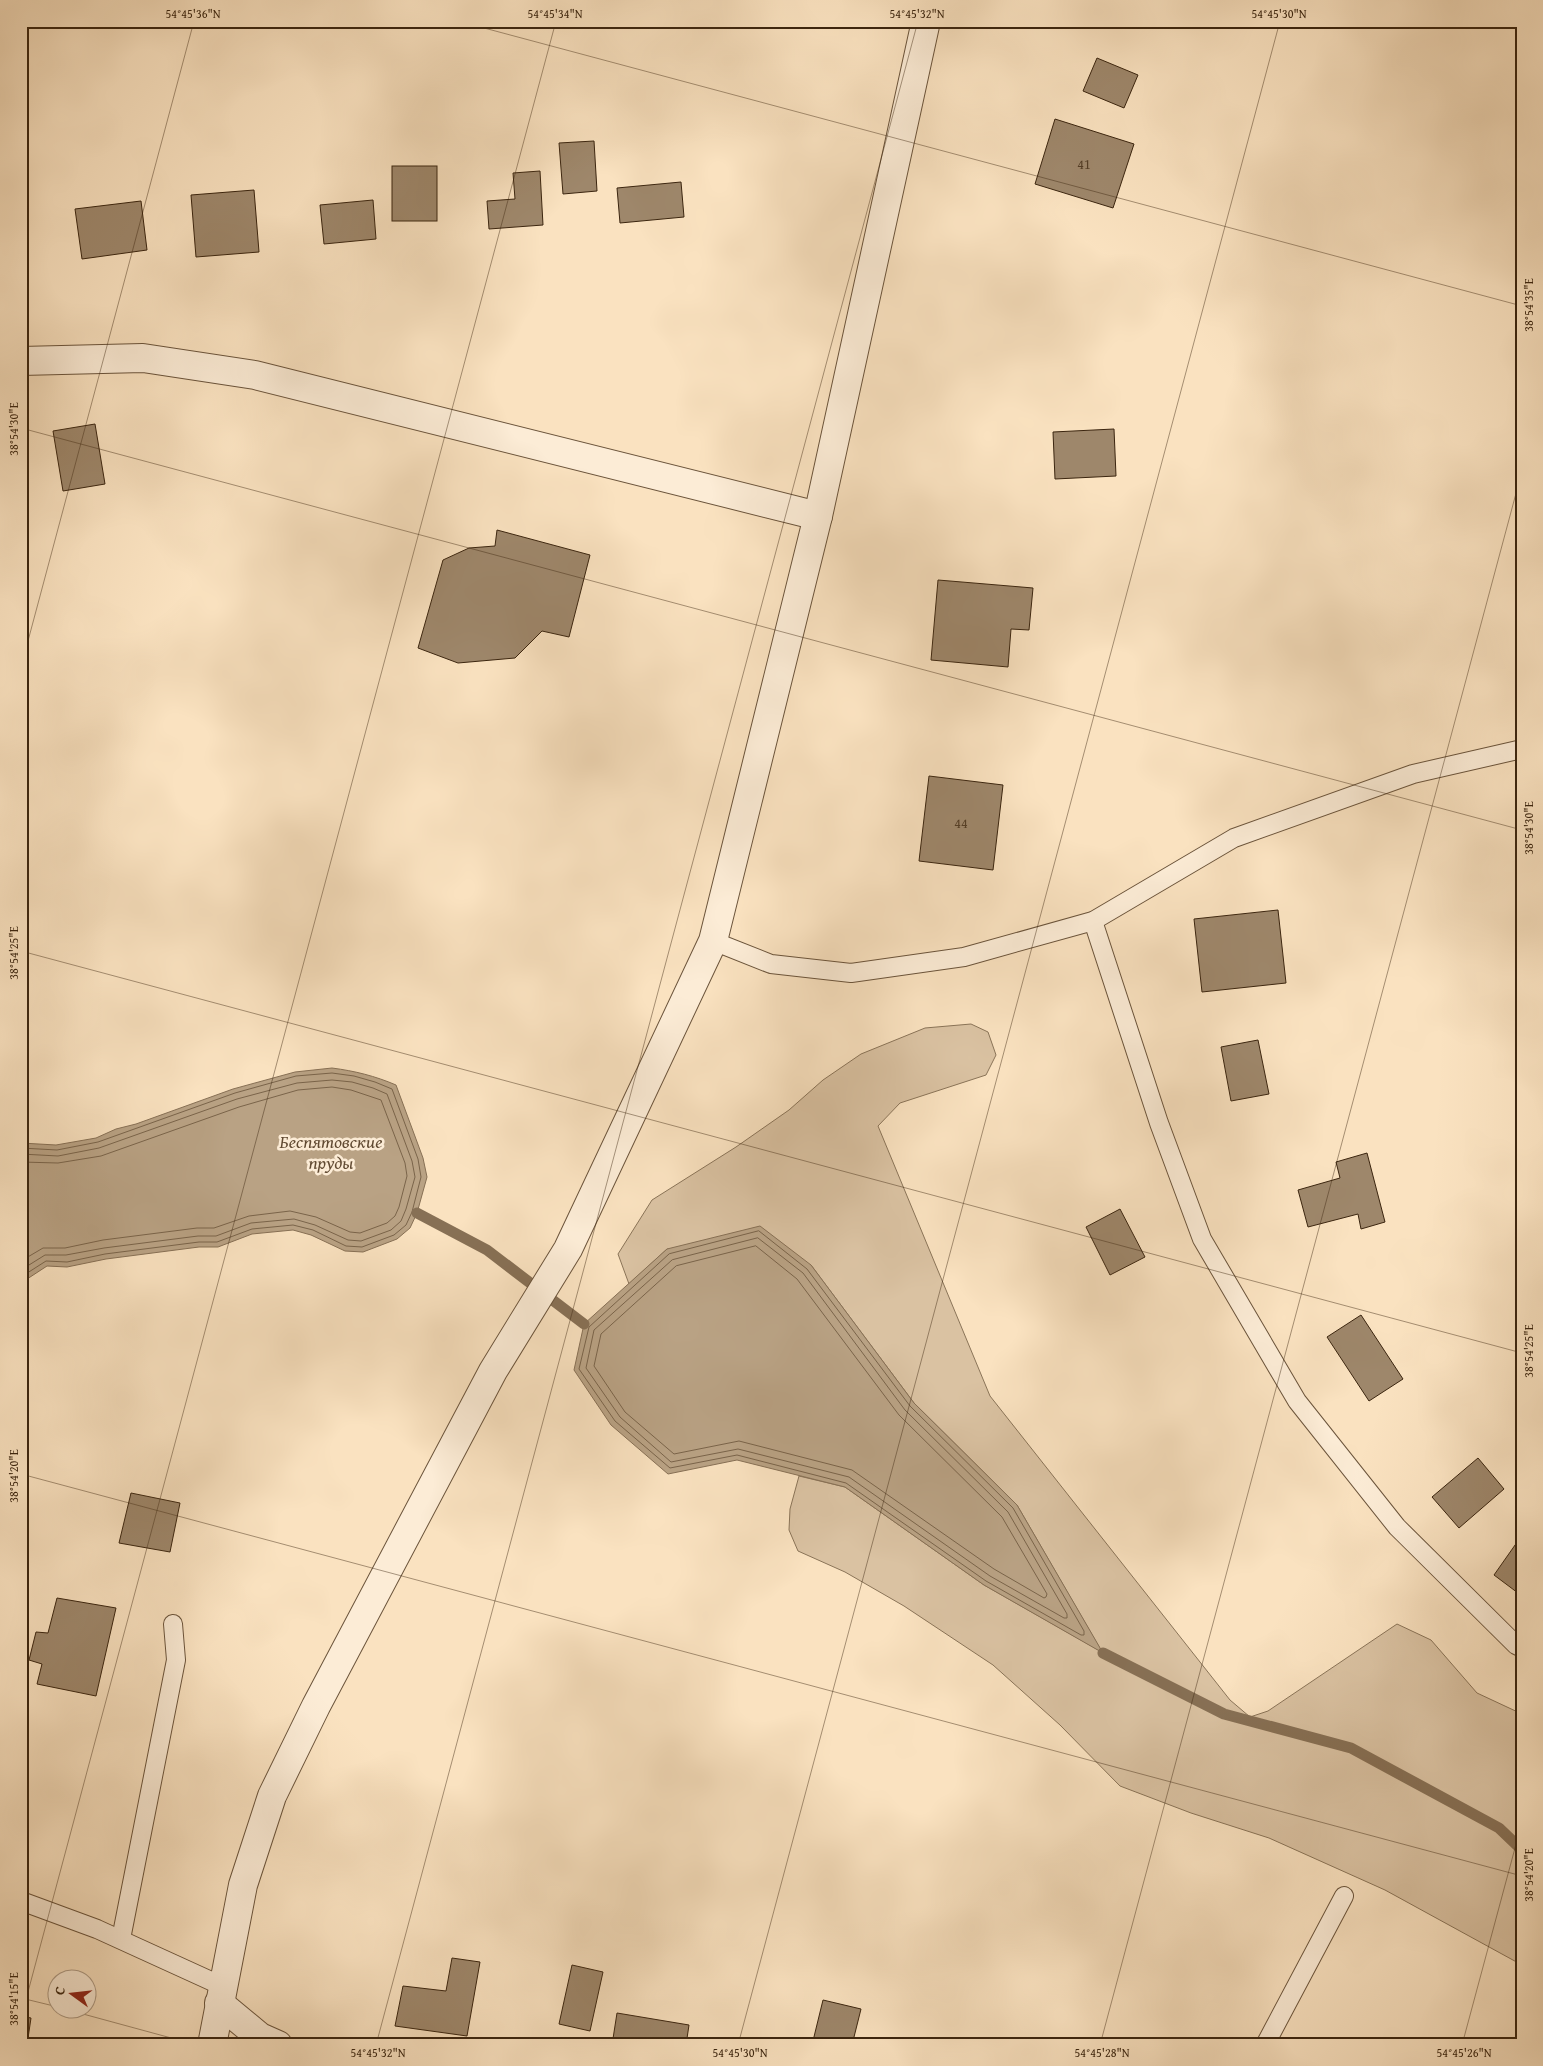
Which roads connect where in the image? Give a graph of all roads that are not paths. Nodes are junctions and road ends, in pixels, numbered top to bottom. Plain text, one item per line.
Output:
1 (926, 21) edge
2 (21, 361) edge
3 (818, 516) junction
4 (1522, 749) edge
5 (1093, 921) junction
6 (714, 941) junction
7 (173, 1624) dead end
8 (1522, 1648) edge
9 (1344, 1896) dead end
10 (21, 1901) edge
11 (121, 1940) junction
12 (221, 1995) junction
13 (212, 2045) edge
14 (278, 2045) edge
15 (1265, 2045) edge

1 - 3 street
2 - 3 street
3 - 6 street
4 - 5 lane
5 - 6 lane
5 - 8 lane
6 - 12 street
7 - 11 lane
9 - 15 lane
10 - 11 lane
11 - 12 lane
12 - 13 street
12 - 14 street

